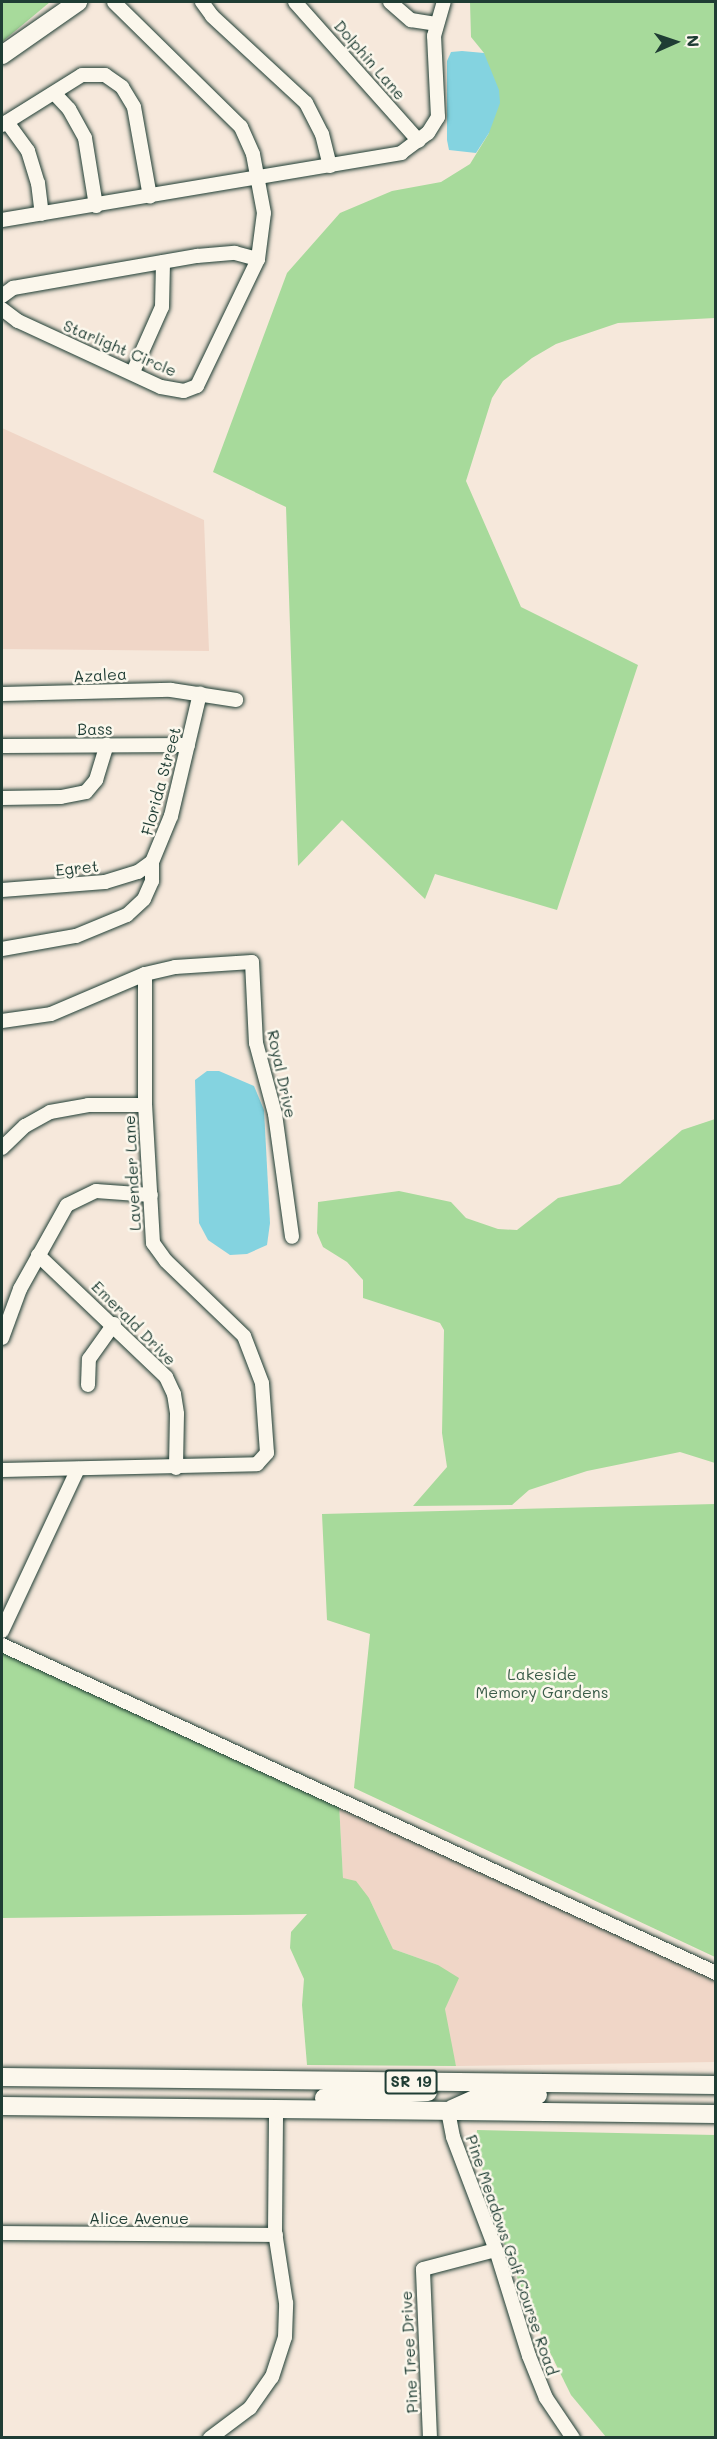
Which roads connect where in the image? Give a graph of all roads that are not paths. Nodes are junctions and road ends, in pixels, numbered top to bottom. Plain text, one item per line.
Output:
1 (78, 2) edge
2 (114, 2) edge
3 (202, 2) edge
4 (295, 2) edge
5 (390, 2) edge
6 (444, 2) edge
7 (436, 24) junction
8 (2, 55) edge
9 (54, 93) junction
10 (4, 124) edge
11 (419, 141) junction
12 (330, 166) junction
13 (258, 178) junction
14 (150, 196) junction
15 (96, 206) junction
16 (42, 214) junction
17 (2, 220) edge
18 (258, 259) junction
19 (163, 262) junction
20 (2, 296) edge
21 (2, 309) edge
22 (133, 372) junction
23 (200, 693) junction
24 (2, 694) edge
25 (236, 700) dead end
26 (107, 745) junction
27 (188, 745) junction
28 (2, 746) edge
29 (2, 798) edge
30 (152, 862) junction
31 (2, 890) edge
32 (2, 949) edge
33 (145, 974) junction
34 (2, 1021) edge
35 (145, 1105) junction
36 (2, 1148) edge
37 (151, 1195) junction
38 (292, 1237) dead end
39 (38, 1255) junction
40 (114, 1324) junction
41 (2, 1338) edge
42 (88, 1385) dead end
43 (176, 1468) junction
44 (78, 1469) junction
45 (2, 1470) edge
46 (2, 1631) edge
47 (2, 1645) edge
48 (716, 1974) edge
49 (2, 2077) edge
50 (447, 2082) junction
51 (620, 2084) junction
52 (716, 2085) edge
53 (2, 2106) edge
54 (204, 2108) junction
55 (276, 2109) junction
56 (448, 2111) junction
57 (716, 2114) edge
58 (2, 2233) edge
59 (276, 2235) junction
60 (496, 2250) junction
61 (210, 2438) edge
62 (429, 2438) edge
63 (573, 2438) edge

1 - 8 main road
2 - 13 street, Starlight Circle
3 - 12 street
4 - 11 street, Dolphin Lane
5 - 7 street
6 - 7 street
7 - 11 street
9 - 10 street
9 - 14 street
9 - 15 street
10 - 16 street
11 - 12 street
12 - 13 street
13 - 14 street
13 - 18 street, Starlight Circle
14 - 15 street
15 - 16 street
16 - 17 street
18 - 19 street
18 - 22 street, Starlight Circle
19 - 20 street
19 - 22 street
21 - 22 street, Starlight Circle
23 - 24 street, Azalea
23 - 25 street, Azalea
23 - 27 street, Florida Street
26 - 27 street, Bass
26 - 28 street, Bass
26 - 29 street
27 - 30 street, Florida Street
30 - 31 street, Egret
30 - 32 street, Florida Street
33 - 34 street, Royal Drive
33 - 35 street, Lavender Lane
33 - 38 street, Royal Drive
35 - 36 street
35 - 37 street, Lavender Lane
37 - 39 street
37 - 43 street, Lavender Lane
39 - 40 street, Emerald Drive
39 - 41 street
40 - 42 street
40 - 43 street, Emerald Drive
43 - 44 street, Lavender Lane
44 - 45 street, Lavender Lane
44 - 46 street
47 - 48 street
49 - 50 main road, SR 19
50 - 51 main road, SR 19
50 - 54 main road
51 - 52 main road, SR 19
51 - 56 main road
53 - 54 main road, SR 19
54 - 55 main road, SR 19
55 - 56 main road, SR 19
55 - 59 street
56 - 57 main road, SR 19
56 - 60 street, Pine Meadows Golf Course Road
58 - 59 street, Alice Avenue
59 - 61 street
60 - 62 street, Pine Tree Drive
60 - 63 street, Pine Meadows Golf Course Road

